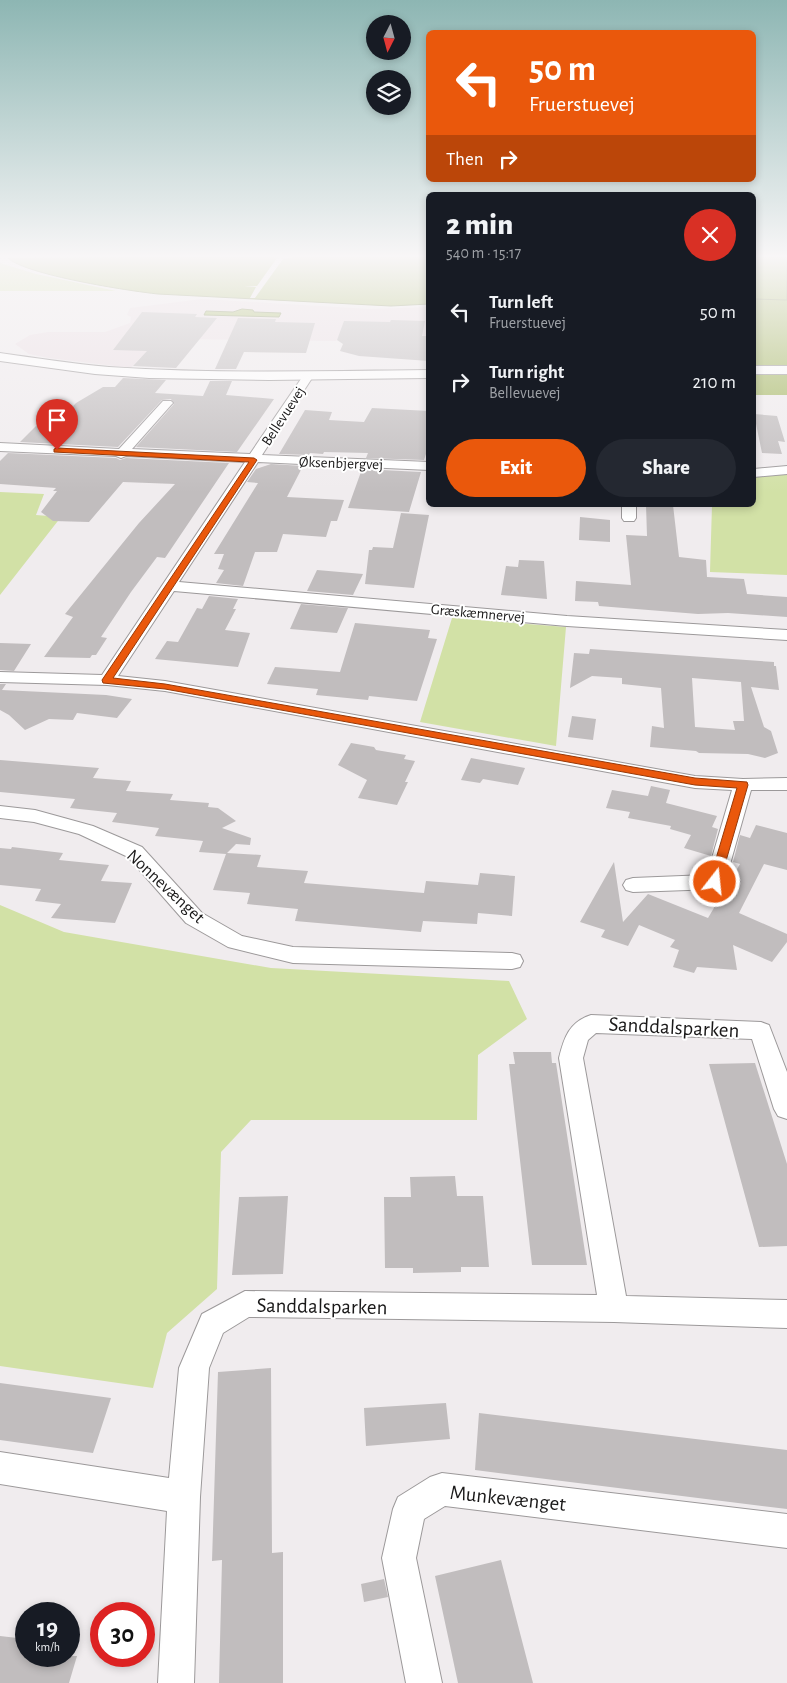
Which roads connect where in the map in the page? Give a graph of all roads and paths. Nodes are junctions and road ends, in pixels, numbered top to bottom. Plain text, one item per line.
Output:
1 (0, 358) edge
2 (756, 370) edge
3 (787, 370) edge
4 (426, 374) edge
5 (309, 375) junction
6 (167, 403) dead end
7 (0, 447) edge
8 (121, 454) junction
9 (254, 460) junction
10 (426, 466) edge
11 (787, 470) edge
12 (756, 473) edge
13 (170, 586) junction
14 (787, 635) edge
15 (0, 677) edge
16 (107, 680) junction
17 (787, 784) edge
18 (743, 785) junction
19 (0, 812) edge
20 (633, 885) dead end
21 (512, 961) dead end
22 (787, 1109) edge
23 (614, 1309) junction
24 (787, 1314) edge
25 (0, 1468) edge
26 (184, 1497) junction
27 (787, 1531) edge
28 (176, 1683) edge
29 (424, 1683) edge

1 - 5 street
2 - 3 street
4 - 5 street
5 - 9 street, Bellevuevej
6 - 8 street
7 - 8 street, Øksenbjergvej
8 - 9 street, Øksenbjergvej
9 - 10 street, Øksenbjergvej
9 - 13 street, Bellevuevej
11 - 12 street
13 - 14 street, Græskæmnervej
13 - 16 street, Bellevuevej
15 - 16 street
16 - 18 street
17 - 18 street
18 - 20 street
19 - 21 street, Nonnevænget
22 - 23 street, Sanddalsparken
23 - 24 street, Sanddalsparken
23 - 26 street, Sanddalsparken
25 - 26 street
26 - 28 street, Sanddalsparken
27 - 29 street, Munkevænget

